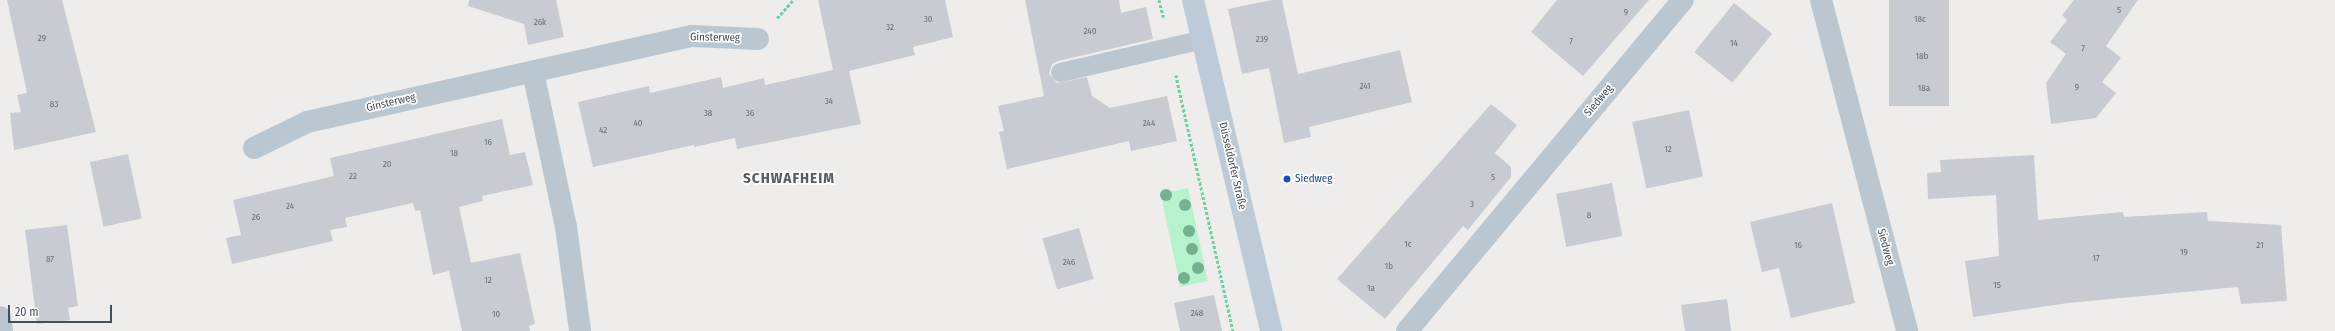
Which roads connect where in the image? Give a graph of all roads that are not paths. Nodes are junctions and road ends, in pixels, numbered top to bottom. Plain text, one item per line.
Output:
1 (1193, 0) edge
2 (1683, 0) edge
3 (1820, 0) edge
4 (758, 39) dead end
5 (1203, 39) junction
6 (533, 72) junction
7 (1060, 72) dead end
8 (254, 148) dead end
9 (0, 317) edge
10 (2, 331) edge
11 (580, 331) edge
12 (1271, 331) edge
13 (1407, 331) edge
14 (1907, 331) edge

1 - 5 main road, Düsseldorfer Straße
2 - 13 street, Siedweg
3 - 14 street, Siedweg
4 - 6 street, Ginsterweg
5 - 7 lane
5 - 12 main road, Düsseldorfer Straße
6 - 8 street, Ginsterweg
6 - 11 street
9 - 10 street

